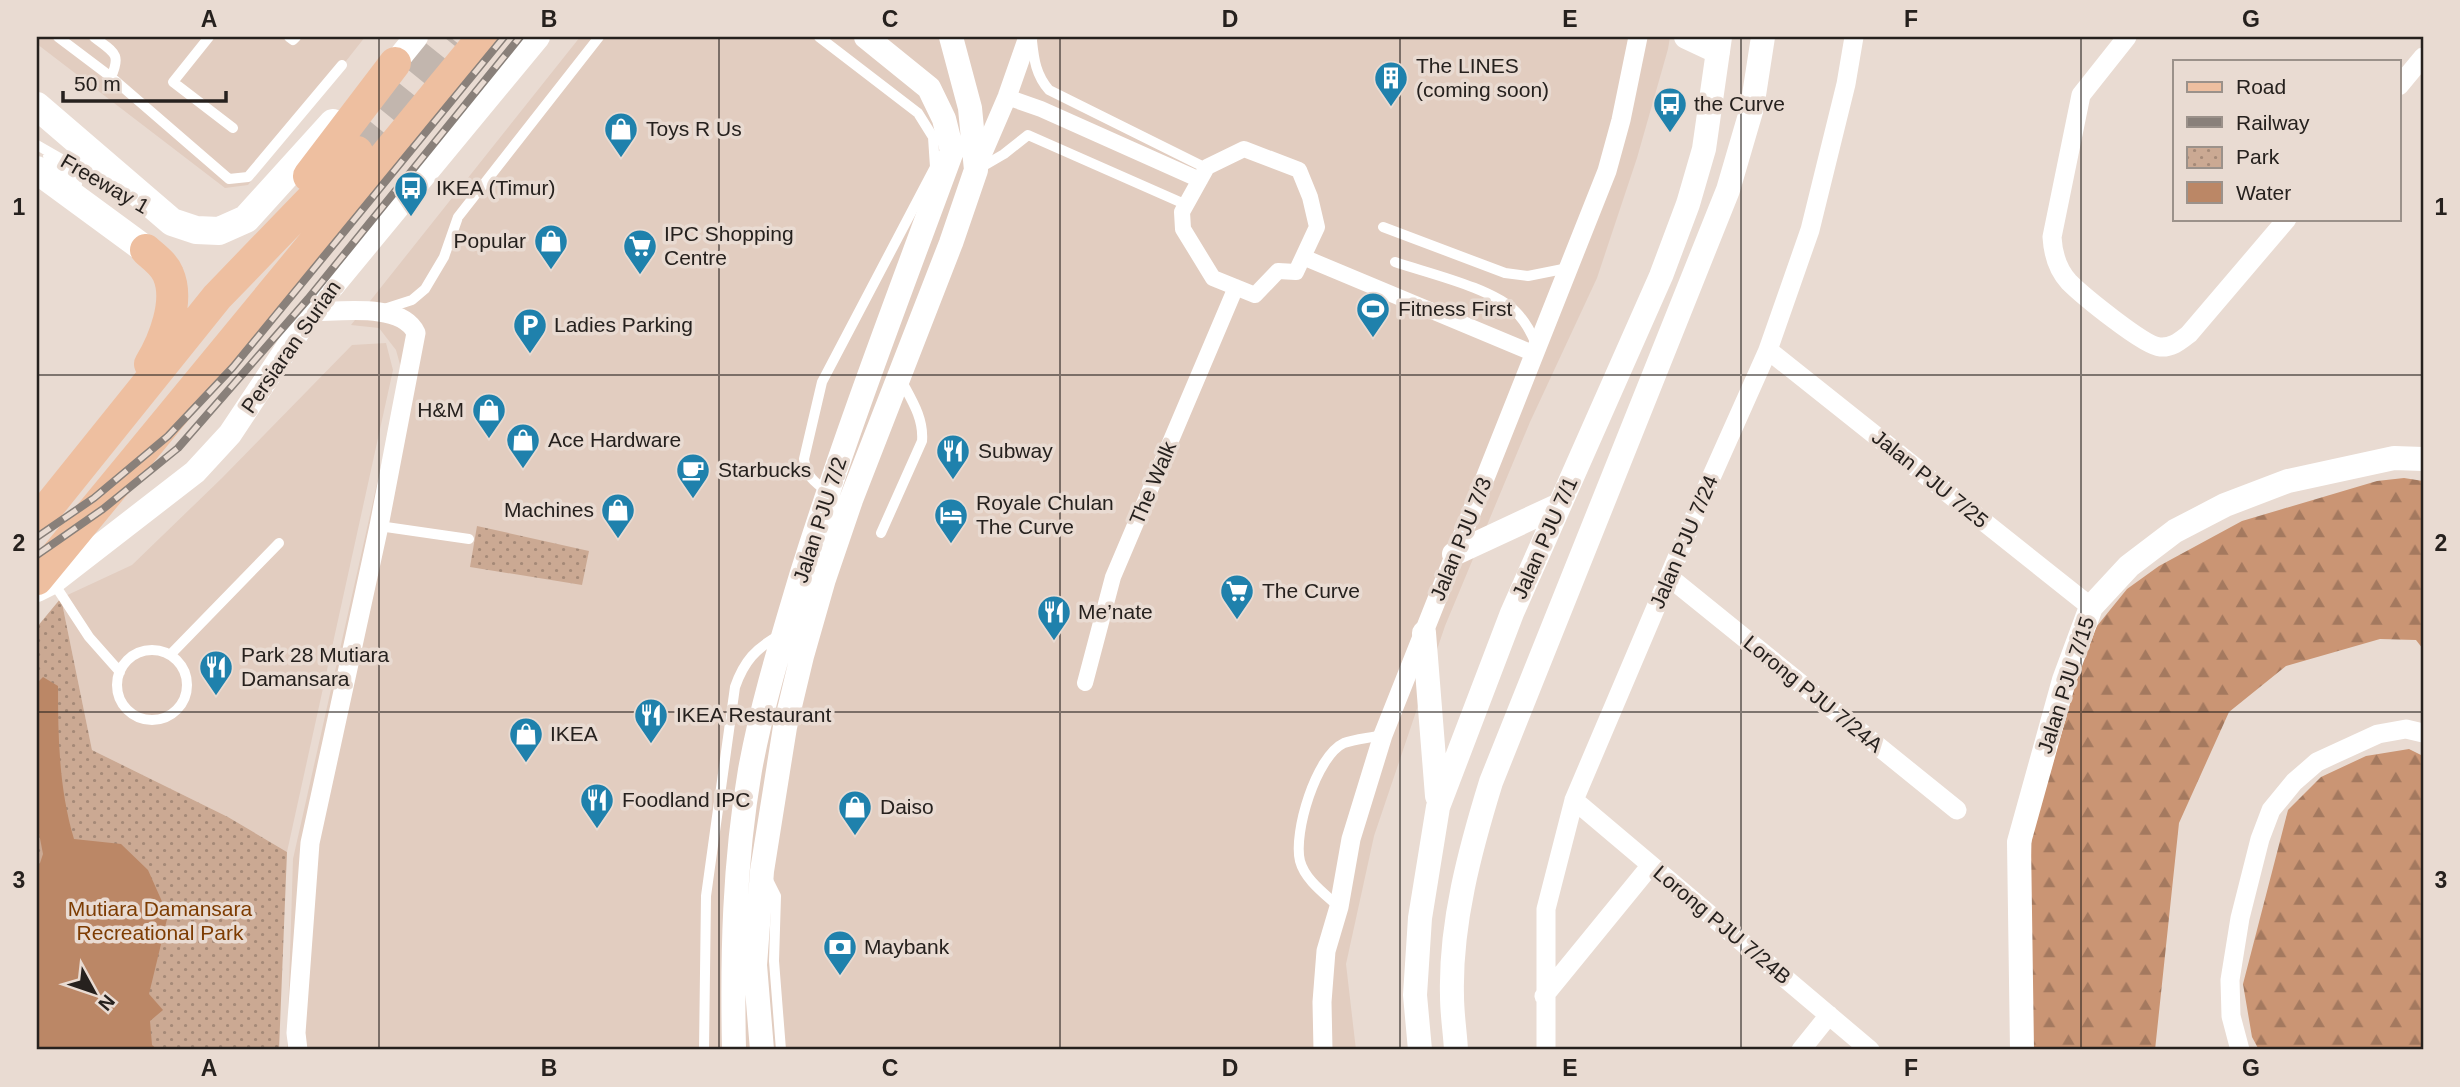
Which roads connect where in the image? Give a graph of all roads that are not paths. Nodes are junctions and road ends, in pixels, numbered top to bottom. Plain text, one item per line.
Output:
1 (58, 37) edge
2 (94, 37) edge
3 (209, 37) edge
4 (289, 37) edge
5 (296, 37) edge
6 (416, 37) edge
7 (483, 37) edge
8 (538, 37) edge
9 (599, 37) edge
10 (819, 37) edge
11 (866, 37) edge
12 (951, 37) edge
13 (1030, 37) edge
14 (1638, 37) edge
15 (1686, 37) edge
16 (1763, 37) edge
17 (1854, 37) edge
18 (2127, 37) edge
19 (1719, 45) edge
20 (2423, 57) edge
21 (395, 63) junction
22 (342, 65) dead end
23 (110, 77) junction
24 (2400, 85) edge
25 (1007, 97) junction
26 (37, 106) edge
27 (233, 128) dead end
28 (37, 145) edge
29 (356, 152) tunnel mouth
30 (37, 170) edge
31 (976, 170) junction
32 (1200, 172) junction
33 (1180, 202) dead end
34 (2286, 220) edge
35 (172, 222) junction
36 (1383, 226) dead end
37 (146, 250) junction
38 (1303, 257) junction
39 (1395, 262) dead end
40 (1570, 267) junction
41 (1236, 287) junction
42 (217, 297) junction
43 (377, 311) junction
44 (311, 312) junction
45 (1768, 350) junction
46 (1537, 351) junction
47 (898, 374) junction
48 (123, 411) junction
49 (2423, 459) edge
50 (827, 492) junction
51 (851, 500) junction
52 (1559, 505) junction
53 (37, 521) edge
54 (379, 526) junction
55 (881, 534) dead end
56 (469, 540) dead end
57 (279, 542) dead end
58 (1454, 554) junction
59 (1669, 577) junction
60 (42, 584) edge
61 (2091, 607) junction
62 (784, 633) junction
63 (1424, 633) junction
64 (170, 655) junction
65 (120, 672) junction
66 (1085, 683) dead end
67 (2423, 733) edge
68 (1383, 735) junction
69 (1574, 800) junction
70 (1438, 807) junction
71 (1957, 810) dead end
72 (1651, 866) junction
73 (762, 871) junction
74 (1339, 907) junction
75 (1544, 996) junction
76 (1829, 1015) junction
77 (298, 1050) edge
78 (704, 1050) edge
79 (734, 1050) edge
80 (762, 1050) edge
81 (781, 1050) edge
82 (1323, 1050) edge
83 (1420, 1050) edge
84 (1456, 1050) edge
85 (1546, 1050) edge
86 (1801, 1050) edge
87 (1870, 1050) edge
88 (2022, 1050) edge
89 (2240, 1050) edge

1 - 23 lane
2 - 23 lane
3 - 27 lane
4 - 5 lane
6 - 21 street
7 - 60 main road, Persiaran Surian
8 - 44 street, Persiaran Surian
9 - 43 lane
10 - 50 lane
11 - 50 street, Jalan PJU 7/2
12 - 31 street, Jalan PJU 7/2
13 - 25 street
13 - 32 lane
14 - 40 street, Jalan PJU 7/3
15 - 19 street
16 - 84 street, Jalan PJU 7/1
17 - 45 street, Jalan PJU 7/24
18 - 34 street
19 - 52 street, Jalan PJU 7/1
20 - 24 street
21 - 35 main road
21 - 42 main road
22 - 23 lane
25 - 31 street
25 - 32 street
26 - 35 main road
28 - 35 lane, Freeway 1
28 - 37 lane, Freeway 1
29 - 42 main road
30 - 37 main road
31 - 33 lane
31 - 47 street, Jalan PJU 7/2
32 - 38 street
32 - 41 street
36 - 40 lane
37 - 48 main road
38 - 41 street
38 - 46 street
39 - 46 lane
40 - 46 street, Jalan PJU 7/3
41 - 66 street, The Walk
42 - 48 main road
43 - 44 street
43 - 54 street
44 - 60 street, Persiaran Surian
45 - 59 street, Jalan PJU 7/24
45 - 61 street, Jalan PJU 7/25
46 - 58 street, Jalan PJU 7/3
47 - 51 street, Jalan PJU 7/2
47 - 55 lane
48 - 53 main road
49 - 61 street, Jalan PJU 7/15
50 - 51 lane
50 - 62 street, Jalan PJU 7/2
51 - 73 street, Jalan PJU 7/2
52 - 58 street
52 - 70 street, Jalan PJU 7/1
54 - 56 lane
54 - 77 street
57 - 64 lane
58 - 63 street, Jalan PJU 7/3
59 - 69 street, Jalan PJU 7/24
59 - 71 street, Lorong PJU 7/24A
60 - 65 lane
61 - 88 street, Jalan PJU 7/15
62 - 78 lane
62 - 79 street, Jalan PJU 7/2
63 - 68 street, Jalan PJU 7/3
63 - 70 street
64 - 65 lane
64 - 65 lane
67 - 89 street
68 - 74 street, Jalan PJU 7/3
68 - 74 lane
69 - 72 street, Lorong PJU 7/24B
69 - 75 street, Jalan PJU 7/24
70 - 83 street, Jalan PJU 7/1
72 - 75 street
72 - 76 street, Lorong PJU 7/24B
73 - 80 street, Jalan PJU 7/2
73 - 81 lane
74 - 82 street, Jalan PJU 7/3
75 - 85 street, Jalan PJU 7/24
76 - 86 street
76 - 87 street, Lorong PJU 7/24B

